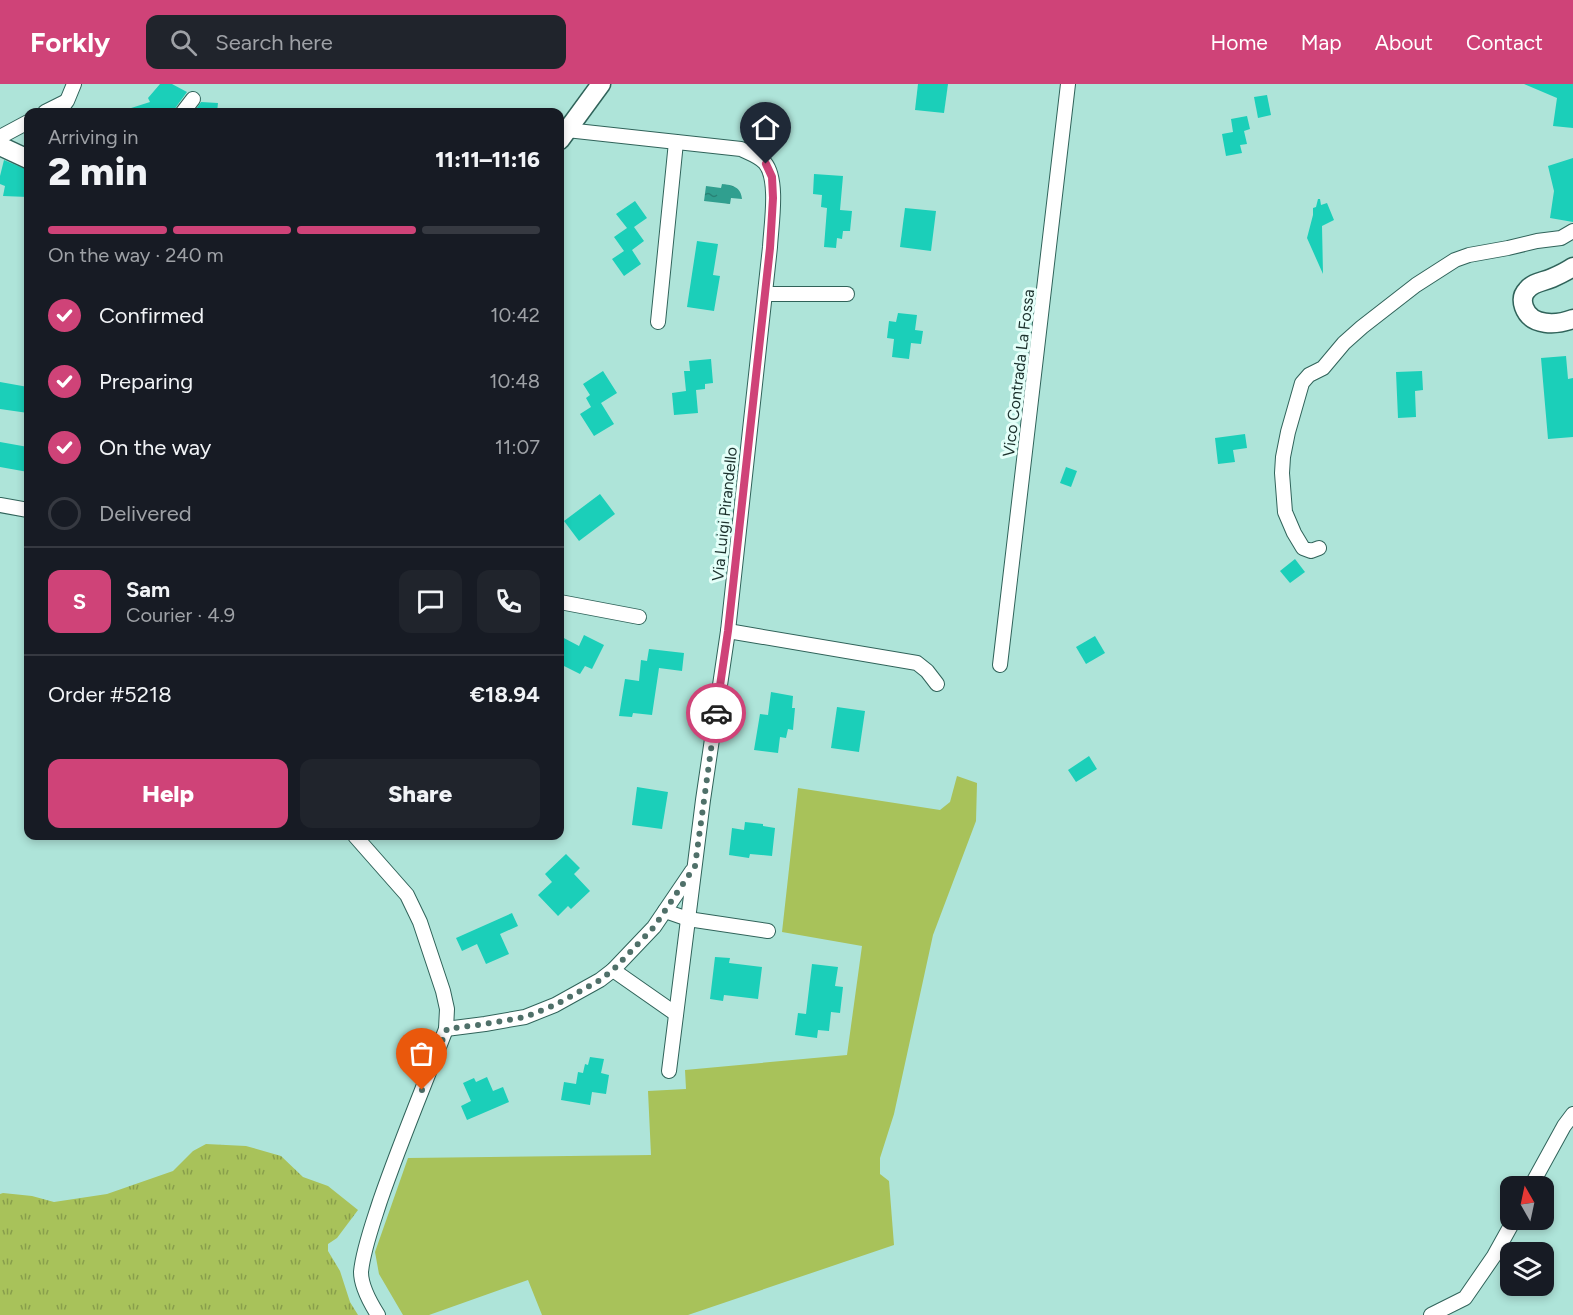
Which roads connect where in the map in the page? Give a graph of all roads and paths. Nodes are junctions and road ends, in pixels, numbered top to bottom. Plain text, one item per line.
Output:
1 (74, 84) edge
2 (600, 84) edge
3 (1068, 84) edge
4 (193, 99) dead end
5 (67, 101) junction
6 (53, 108) edge
7 (61, 108) edge
8 (186, 108) edge
9 (24, 124) edge
10 (564, 134) edge
11 (564, 135) edge
12 (0, 137) edge
13 (676, 142) junction
14 (0, 146) edge
15 (24, 157) edge
16 (1573, 231) edge
17 (1573, 267) edge
18 (765, 294) junction
19 (848, 294) dead end
20 (1573, 319) edge
21 (658, 322) dead end
22 (0, 505) edge
23 (24, 509) edge
24 (1319, 548) dead end
25 (564, 603) edge
26 (639, 617) dead end
27 (728, 631) junction
28 (1000, 665) dead end
29 (937, 684) dead end
30 (359, 840) edge
31 (695, 866) junction
32 (665, 911) junction
33 (688, 919) junction
34 (768, 931) dead end
35 (613, 970) junction
36 (676, 1014) junction
37 (447, 1029) junction
38 (669, 1071) dead end
39 (1573, 1114) edge
40 (1537, 1176) edge
41 (1508, 1230) edge
42 (378, 1315) edge
43 (1431, 1315) edge

1 - 5 street
2 - 10 street
3 - 28 street, Vico Contrada La Fossa
4 - 8 street
5 - 6 street
5 - 7 street
9 - 12 street
11 - 13 street, Via Luigi Pirandello
13 - 18 street, Via Luigi Pirandello
13 - 21 street
14 - 15 street
16 - 24 street
17 - 20 street
18 - 19 street
18 - 27 street, Via Luigi Pirandello
22 - 23 street
25 - 26 street
27 - 29 street
27 - 31 street, Via Luigi Pirandello
30 - 37 street
31 - 32 street
31 - 33 street, Via Luigi Pirandello
32 - 33 street
32 - 35 street
33 - 34 street
33 - 36 street, Via Luigi Pirandello
35 - 36 street
35 - 37 street
36 - 38 street, Via Luigi Pirandello
37 - 42 street
39 - 40 street
41 - 43 street

